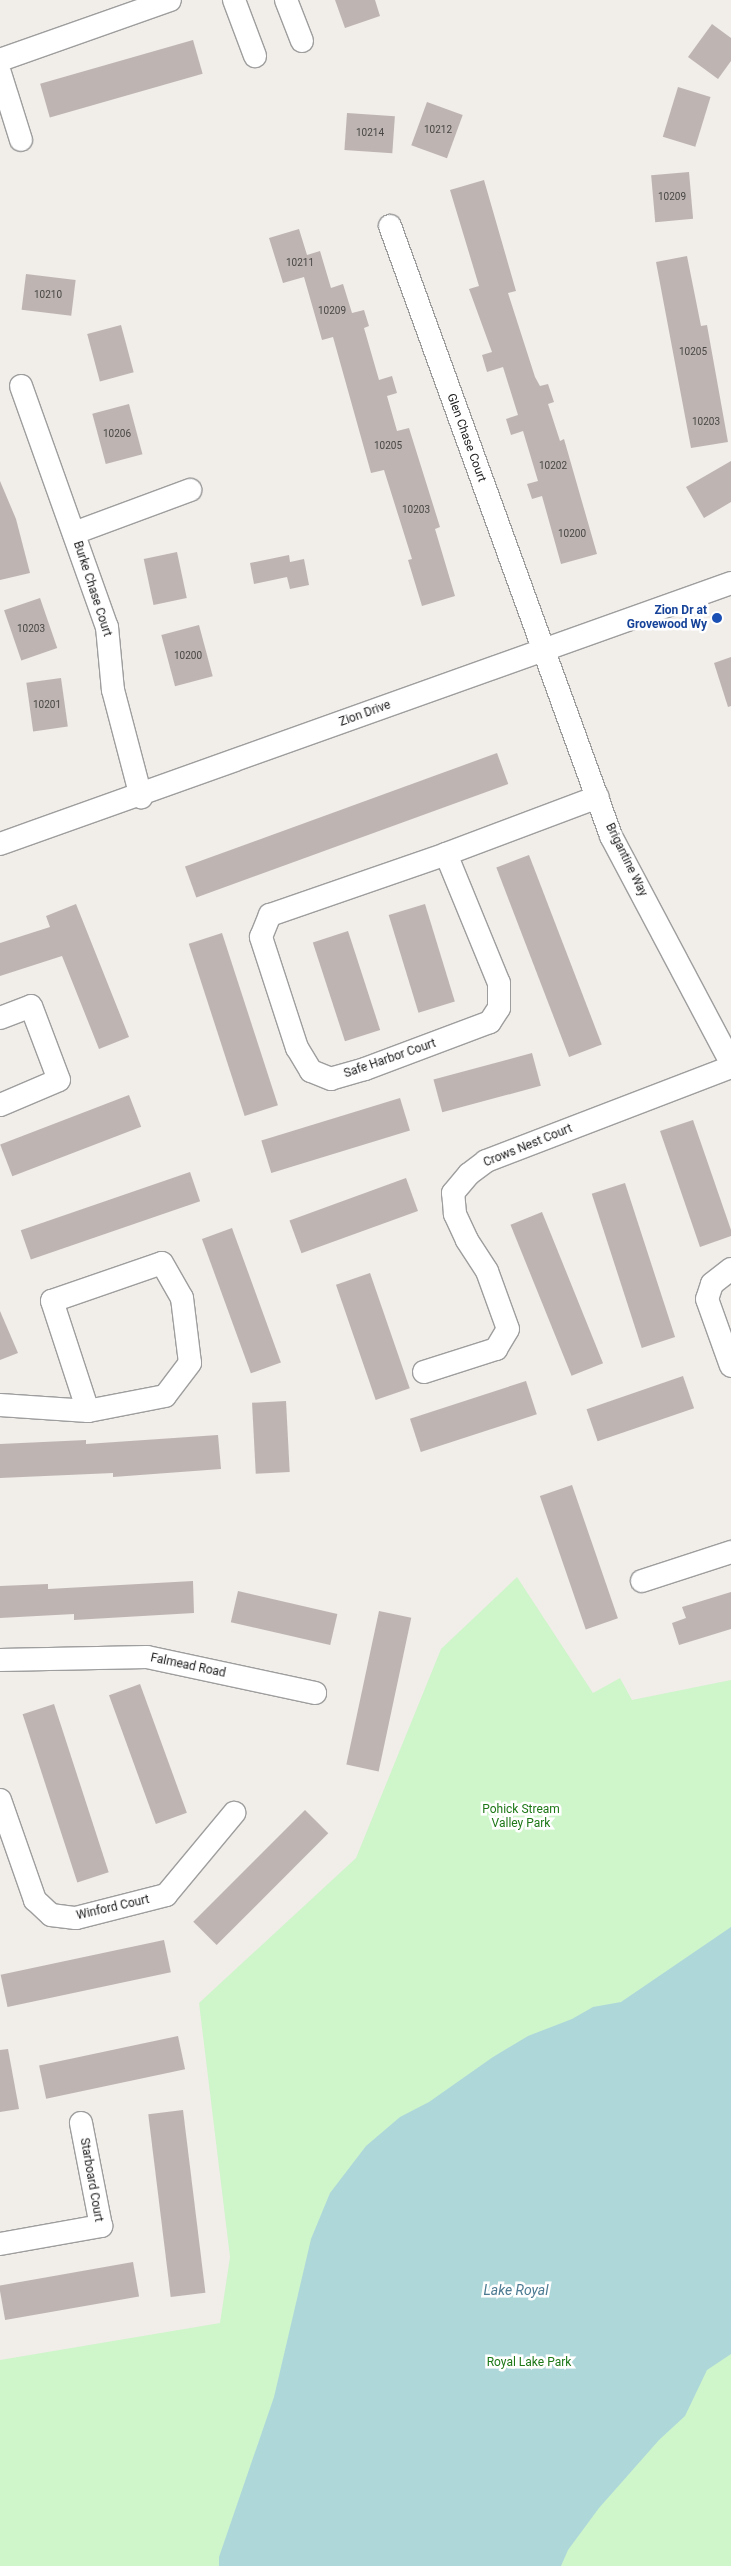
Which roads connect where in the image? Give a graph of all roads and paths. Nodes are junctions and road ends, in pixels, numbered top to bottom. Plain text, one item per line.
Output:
1 (170, 0) edge
2 (234, 0) edge
3 (286, 0) edge
4 (302, 41) dead end
5 (255, 56) dead end
6 (0, 60) edge
7 (0, 73) edge
8 (21, 140) dead end
9 (390, 226) dead end
10 (21, 386) dead end
11 (190, 490) dead end
12 (74, 533) junction
13 (731, 584) edge
14 (543, 649) junction
15 (141, 797) junction
16 (598, 797) junction
17 (0, 844) edge
18 (446, 854) junction
19 (0, 1018) edge
20 (731, 1065) edge
21 (0, 1105) edge
22 (731, 1269) edge
23 (731, 1366) edge
24 (424, 1372) dead end
25 (0, 1405) edge
26 (88, 1411) junction
27 (731, 1552) edge
28 (642, 1581) dead end
29 (0, 1660) edge
30 (315, 1692) dead end
31 (0, 1800) edge
32 (234, 1813) dead end
33 (81, 2123) dead end
34 (0, 2244) edge

1 - 6 street
2 - 5 street
3 - 4 street
7 - 8 street
9 - 14 street, Glen Chase Court
10 - 12 street, Burke Chase Court
11 - 12 street
12 - 15 street, Burke Chase Court
13 - 14 street, Zion Drive
14 - 15 street, Zion Drive
14 - 16 street, Brigantine Way
15 - 17 street, Zion Drive
16 - 18 street, Safe Harbor Court
16 - 20 street, Brigantine Way
18 - 18 street, Safe Harbor Court
19 - 21 street
20 - 24 street, Crows Nest Court
22 - 23 street
25 - 26 street
26 - 26 street
27 - 28 street
29 - 30 street, Falmead Road
31 - 32 street, Winford Court
33 - 34 street, Starboard Court

